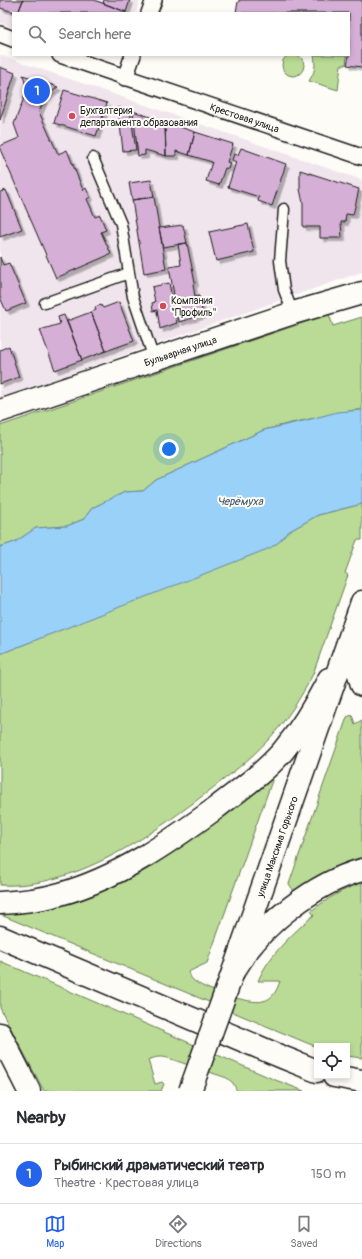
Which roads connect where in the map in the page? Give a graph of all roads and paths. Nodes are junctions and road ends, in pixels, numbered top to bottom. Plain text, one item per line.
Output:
1 (154, 0) edge
2 (149, 12) edge
3 (0, 34) edge
4 (12, 39) edge
5 (63, 56) edge
6 (133, 56) edge
7 (125, 78) junction
8 (362, 157) edge
9 (93, 158) dead end
10 (284, 209) dead end
11 (129, 273) junction
12 (362, 293) edge
13 (45, 303) dead end
14 (293, 313) junction
15 (154, 359) junction
16 (0, 411) edge
17 (359, 610) edge
18 (362, 685) edge
19 (362, 870) edge
20 (0, 903) edge
21 (0, 937) edge
22 (233, 972) junction
23 (0, 1034) edge
24 (314, 1070) edge
25 (350, 1079) edge
26 (362, 1081) edge
27 (29, 1091) edge
28 (190, 1091) edge

1 - 2 street
3 - 4 street
5 - 7 street, Крестовая улица
6 - 7 street
7 - 8 street, Крестовая улица
9 - 11 lane
10 - 14 lane
11 - 13 lane
11 - 15 lane
12 - 14 main road, Бульварная улица
14 - 15 main road, Бульварная улица
15 - 16 main road, Бульварная улица
17 - 18 main road
17 - 20 main road
17 - 22 main road, улица Максима Горького
19 - 22 main road
21 - 24 main road
22 - 28 main road, улица Максима Горького, bridge
23 - 27 main road
25 - 26 main road

